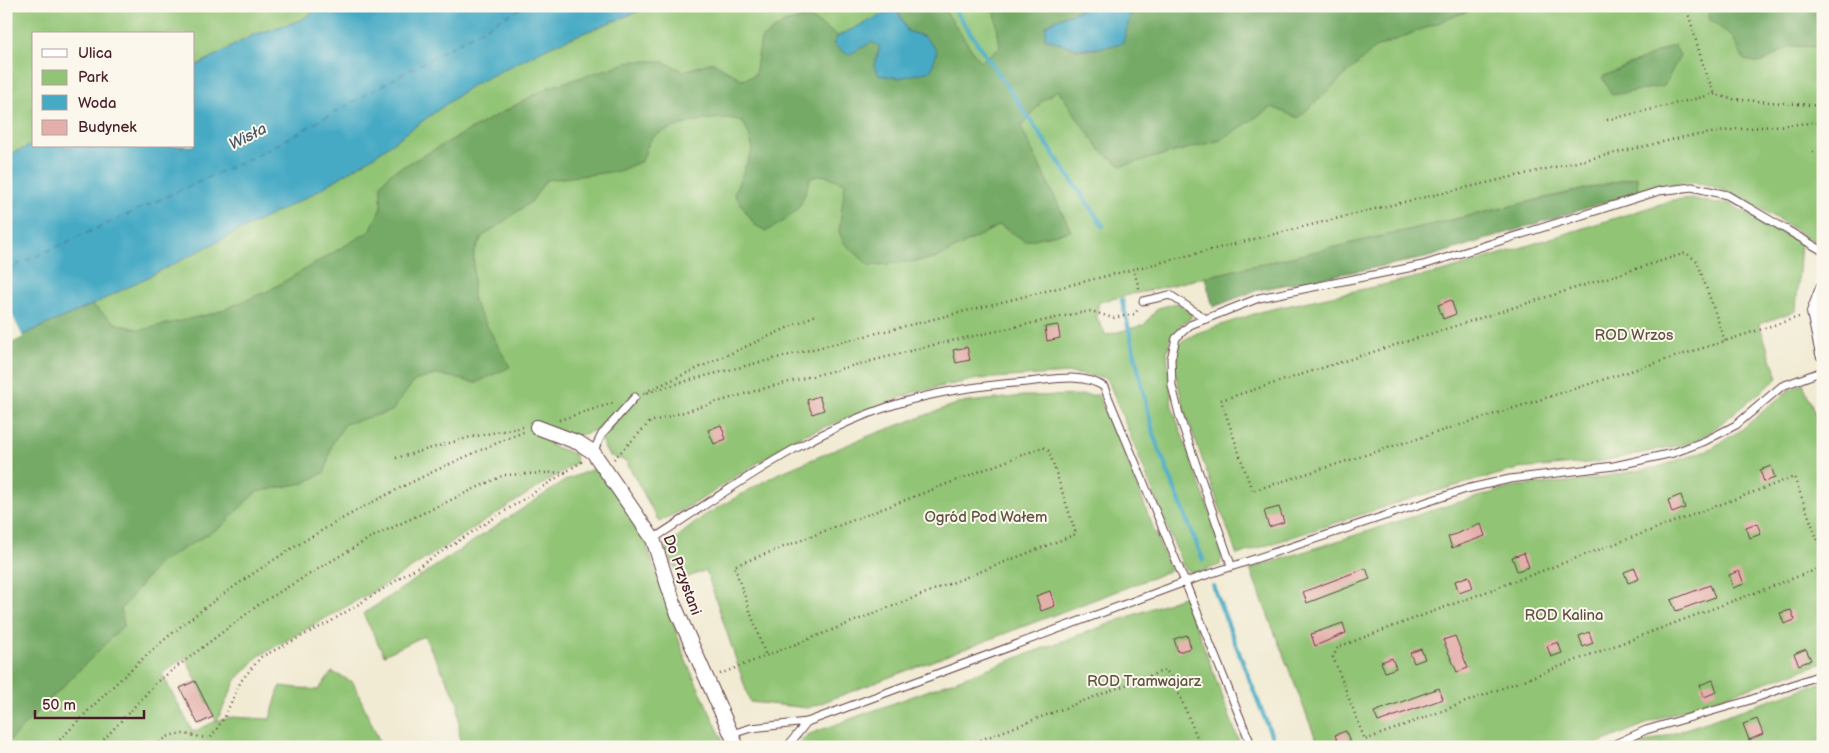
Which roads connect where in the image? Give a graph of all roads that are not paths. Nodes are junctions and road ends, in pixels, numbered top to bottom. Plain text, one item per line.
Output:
1 (1823, 251) edge
2 (1823, 288) edge
3 (1143, 301) dead end
4 (1206, 318) junction
5 (1822, 346) edge
6 (1823, 371) edge
7 (635, 397) road end
8 (537, 427) road end
9 (594, 452) junction
10 (653, 539) junction
11 (1231, 565) junction
12 (1184, 582) junction
13 (1823, 674) edge
14 (807, 722) junction
15 (734, 741) edge
16 (787, 747) edge
17 (1252, 747) edge
18 (1608, 747) edge

1 - 4 lane
2 - 5 street
3 - 4 lane
4 - 11 lane
6 - 11 lane
7 - 9 lane
8 - 9 street, Do Przystani
9 - 10 street, Do Przystani
10 - 12 lane
10 - 15 street, Do Przystani
11 - 12 lane
12 - 14 lane
12 - 17 lane
13 - 18 lane
14 - 15 lane
14 - 16 lane

